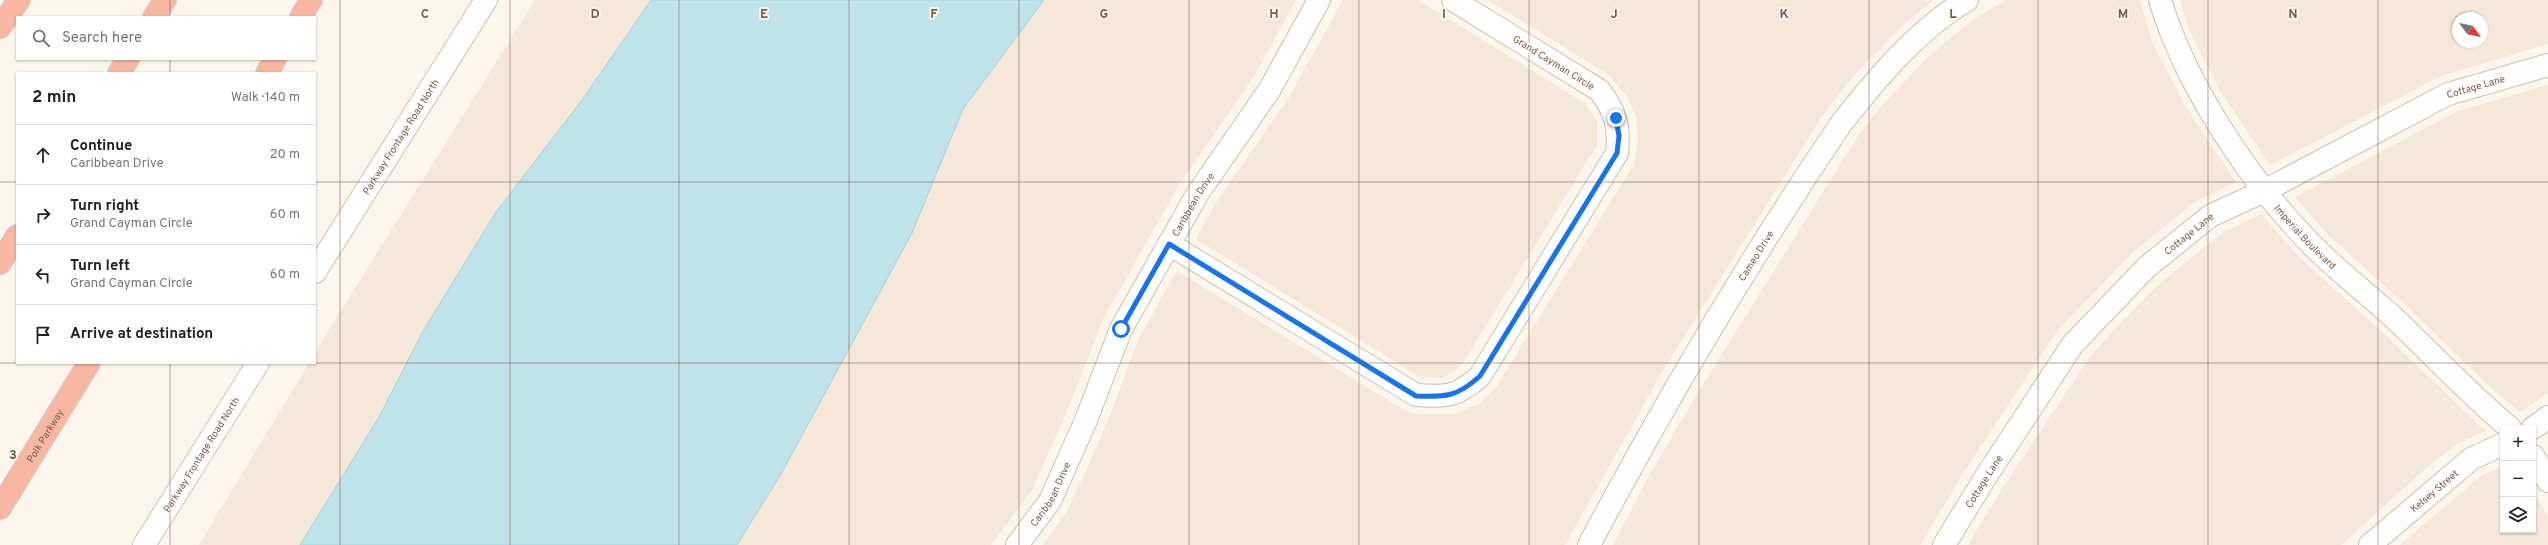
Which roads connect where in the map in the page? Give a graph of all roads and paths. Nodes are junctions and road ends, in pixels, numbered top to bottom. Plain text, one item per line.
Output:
1 (19, 0) edge
2 (165, 0) edge
3 (311, 0) edge
4 (486, 0) edge
5 (1319, 0) edge
6 (1453, 0) edge
7 (1967, 0) edge
8 (2160, 0) edge
9 (155, 16) edge
10 (302, 16) edge
11 (0, 27) edge
12 (127, 60) edge
13 (274, 60) edge
14 (2548, 65) edge
15 (120, 72) edge
16 (268, 72) edge
17 (2264, 190) junction
18 (16, 238) edge
19 (1169, 244) junction
20 (0, 263) edge
21 (316, 270) edge
22 (88, 364) edge
23 (257, 364) edge
24 (2548, 417) edge
25 (2506, 425) edge
26 (2536, 426) edge
27 (2500, 445) edge
28 (2536, 461) edge
29 (2548, 481) edge
30 (0, 508) edge
31 (144, 545) edge
32 (1017, 545) edge
33 (1589, 545) edge
34 (1944, 545) edge
35 (2370, 545) edge

1 - 11 highway
2 - 9 highway
3 - 10 highway
4 - 21 street, Parkway Frontage Road North
5 - 19 street, Caribbean Drive
6 - 19 street, Grand Cayman Circle
7 - 33 street, Cameo Drive
8 - 17 street, Imperial Boulevard
12 - 15 highway
13 - 16 highway
14 - 17 street, Cottage Lane
17 - 25 street, Imperial Boulevard
17 - 34 street, Cottage Lane
18 - 20 highway
19 - 32 street, Caribbean Drive
22 - 30 highway, Polk Parkway
23 - 31 street, Parkway Frontage Road North
24 - 26 street
27 - 35 street, Kelsey Street
28 - 29 street

